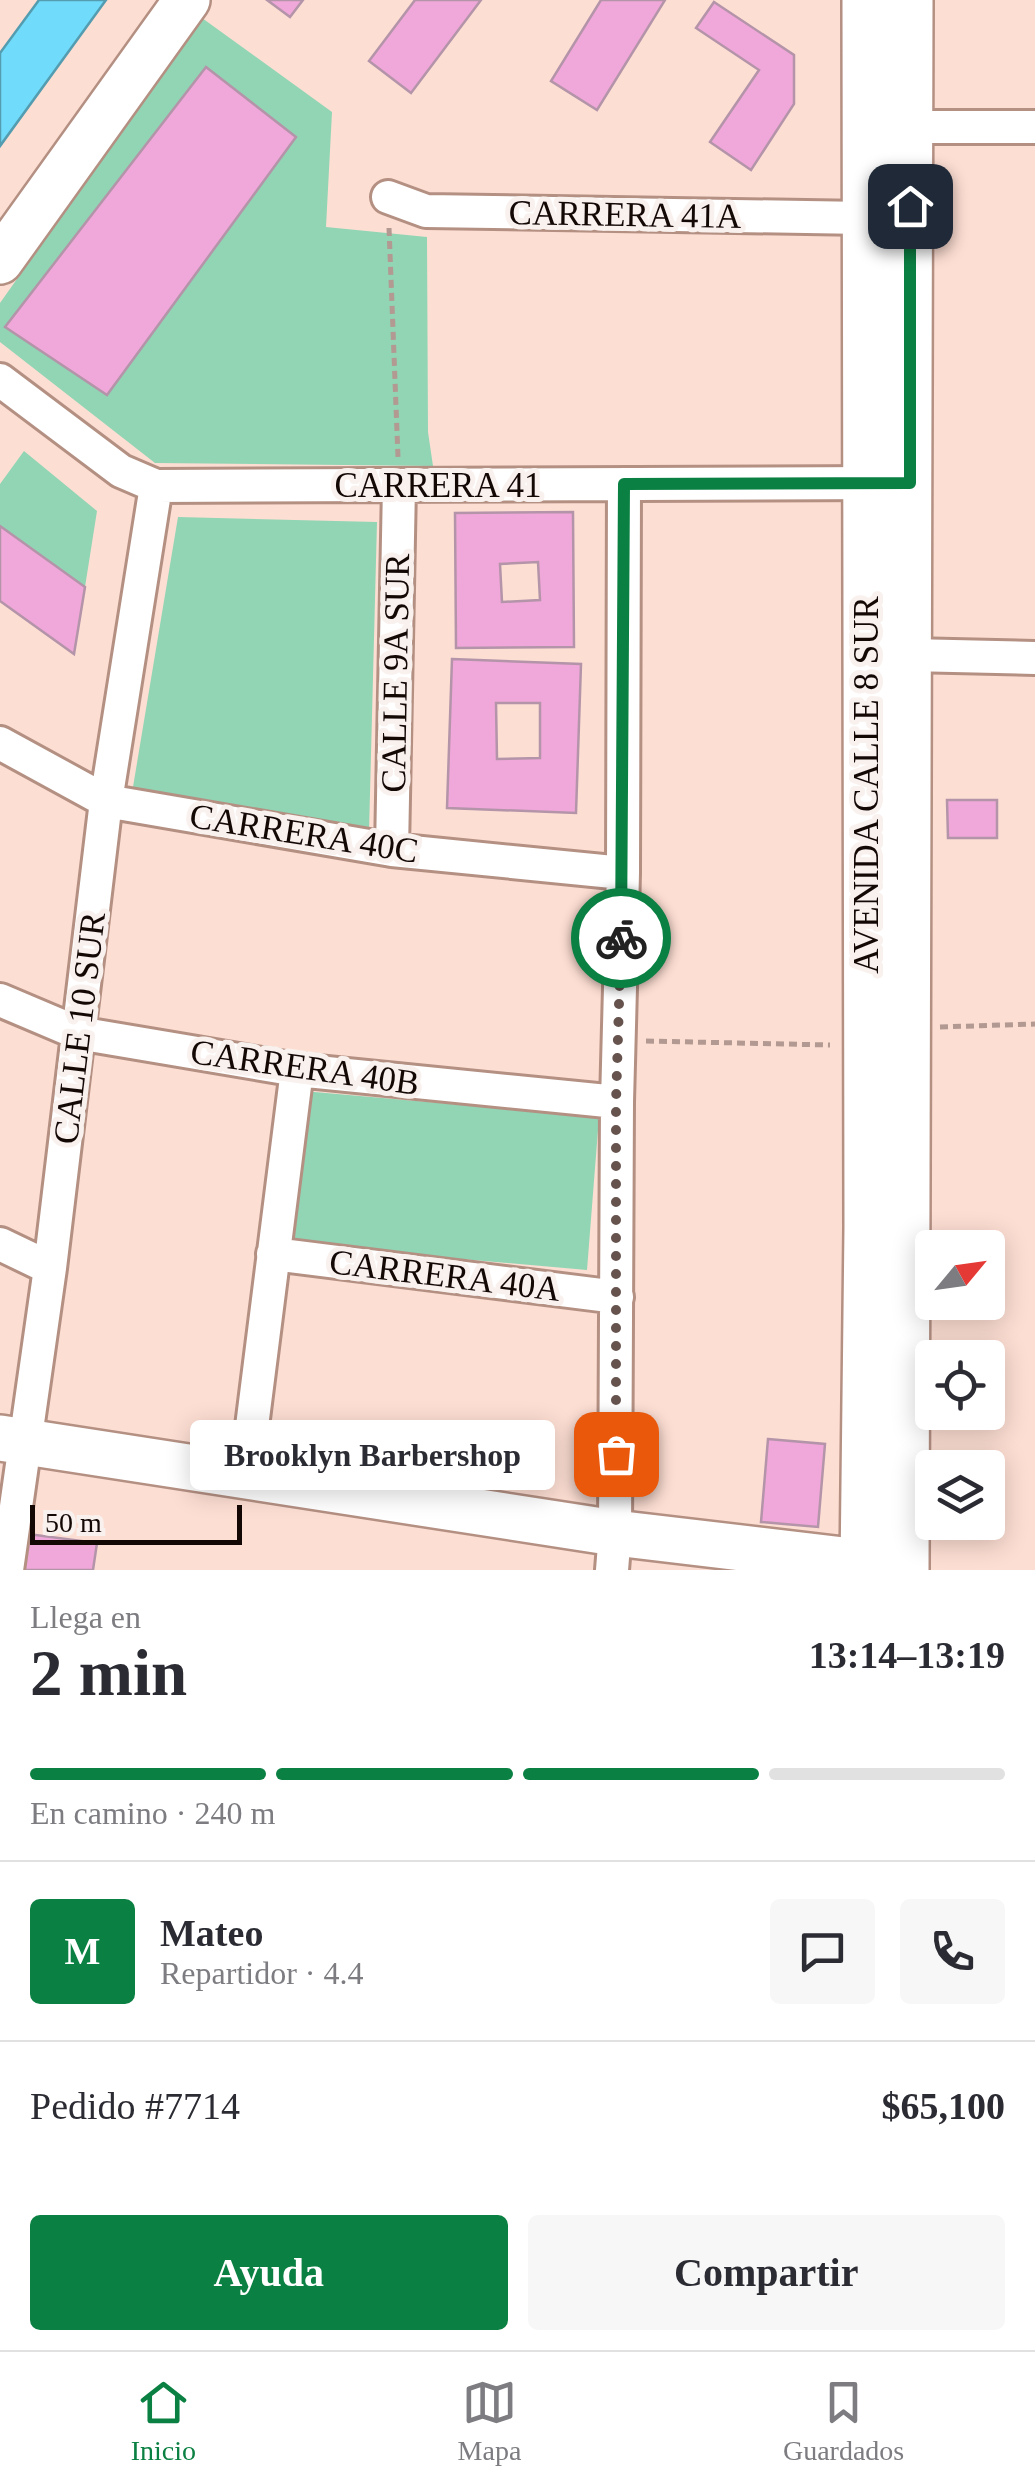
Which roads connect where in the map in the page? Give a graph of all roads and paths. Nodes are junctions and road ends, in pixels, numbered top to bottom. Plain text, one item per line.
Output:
1 (187, 0) edge
2 (865, 0) edge
3 (910, 0) edge
4 (1035, 126) edge
5 (910, 127) junction
6 (388, 197) joint
7 (865, 218) junction
8 (0, 261) edge
9 (0, 380) edge
10 (865, 483) junction
11 (910, 483) junction
12 (624, 484) junction
13 (400, 485) junction
14 (156, 486) junction
15 (910, 655) junction
16 (1035, 658) edge
17 (0, 743) edge
18 (106, 802) junction
19 (392, 850) junction
20 (623, 872) junction
21 (0, 1000) edge
22 (1035, 1024) edge
23 (922, 1027) dead end
24 (78, 1033) junction
25 (618, 1040) junction
26 (843, 1045) dead end
27 (296, 1070) junction
28 (616, 1102) junction
29 (0, 1244) edge
30 (273, 1254) junction
31 (50, 1268) junction
32 (617, 1297) junction
33 (12, 1439) edge
34 (246, 1474) junction
35 (614, 1552) edge
36 (893, 1568) edge
37 (8, 1570) edge

1 - 8 main road
2 - 7 main road, AVENIDA CALLE 8 SUR
3 - 5 main road, AVENIDA CALLE 8 SUR
4 - 5 street
5 - 11 main road, AVENIDA CALLE 8 SUR
6 - 7 street, CARRERA 41A
6 - 13 path
7 - 10 main road, AVENIDA CALLE 8 SUR
9 - 14 street, CARRERA 41
10 - 11 street, CARRERA 41
10 - 12 street, CARRERA 41
10 - 36 main road, AVENIDA CALLE 8 SUR
11 - 15 main road, AVENIDA CALLE 8 SUR
12 - 13 street, CARRERA 41
12 - 20 street
13 - 14 street, CARRERA 41
13 - 19 street, CALLE 9A SUR
14 - 18 street, CALLE 10 SUR
15 - 16 street
15 - 36 main road, AVENIDA CALLE 8 SUR
17 - 18 street, CARRERA 40C
18 - 19 street, CARRERA 40C
18 - 24 street, CALLE 10 SUR
19 - 20 street, CARRERA 40C
20 - 25 street
21 - 24 street, CARRERA 40B
22 - 23 path
24 - 27 street, CARRERA 40B
24 - 31 street, CALLE 10 SUR
25 - 26 path
25 - 28 street
27 - 28 street, CARRERA 40B
27 - 30 street
28 - 32 street
29 - 31 street
30 - 32 street, CARRERA 40A
30 - 34 street
31 - 33 street, CALLE 10 SUR
32 - 35 street
33 - 34 main road
33 - 37 street, CALLE 10 SUR
34 - 35 main road
35 - 36 main road

